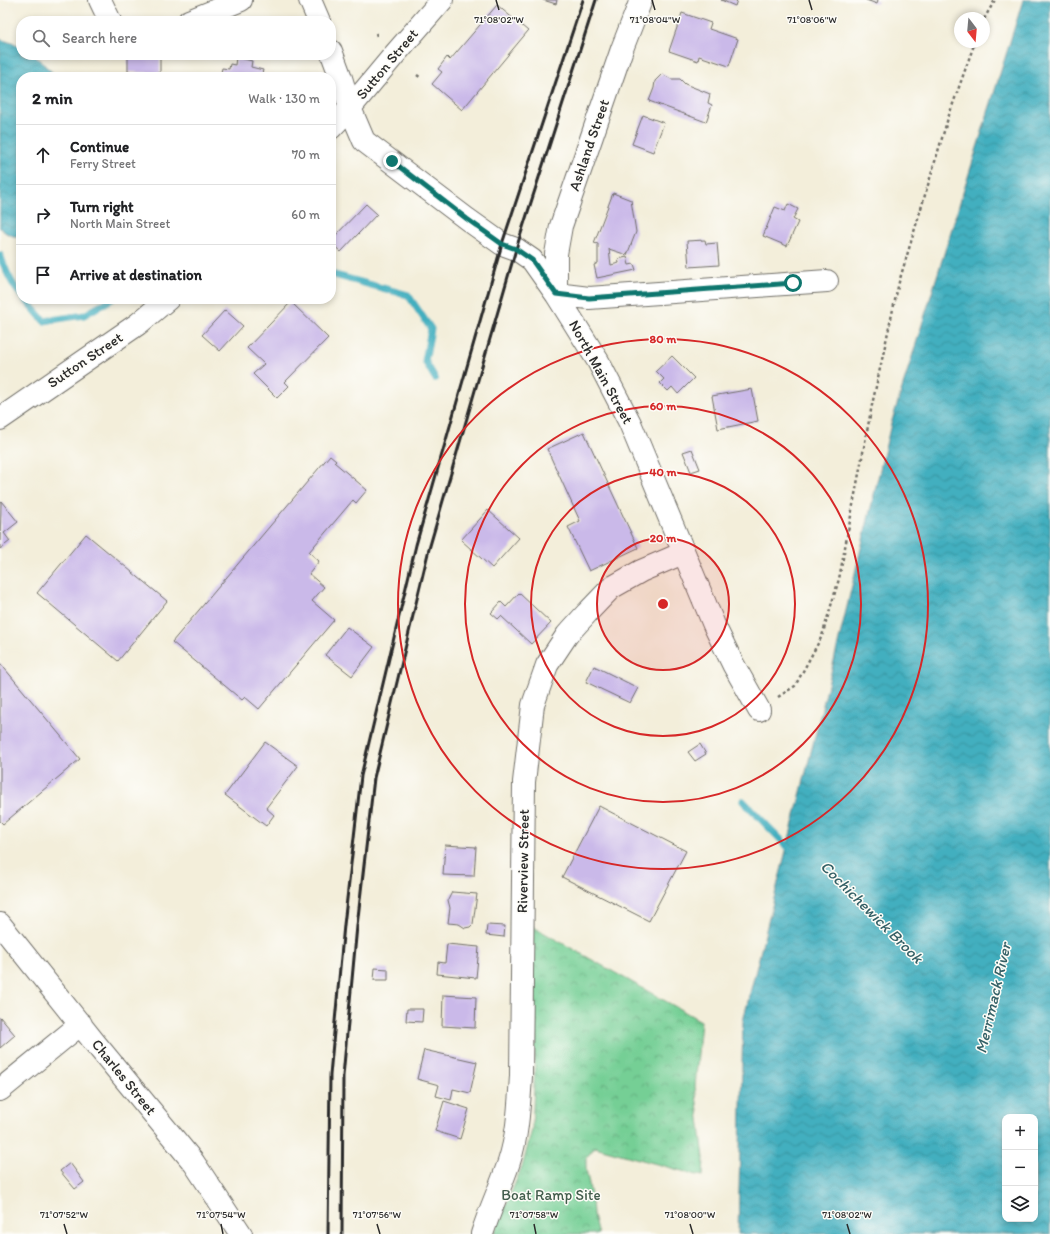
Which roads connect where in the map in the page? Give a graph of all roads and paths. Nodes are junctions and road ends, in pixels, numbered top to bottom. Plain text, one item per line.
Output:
1 (100, 0) edge
2 (241, 0) edge
3 (310, 0) edge
4 (442, 0) edge
5 (640, 0) edge
6 (995, 0) edge
7 (988, 12) edge
8 (108, 16) edge
9 (201, 16) edge
10 (316, 16) edge
11 (973, 48) edge
12 (334, 60) edge
13 (416, 74) dead end
14 (421, 78) dead end
15 (350, 108) junction
16 (336, 123) edge
17 (827, 281) dead end
18 (556, 294) junction
19 (162, 304) edge
20 (0, 419) edge
21 (683, 552) junction
22 (760, 710) joint
23 (0, 924) edge
24 (81, 1024) junction
25 (0, 1090) edge
26 (241, 1234) edge
27 (482, 1234) edge

1 - 8 main road
2 - 9 main road
3 - 10 main road
4 - 15 main road, Sutton Street
5 - 18 main road, Ashland Street
6 - 7 path
11 - 22 path
12 - 15 main road, North Main Street
13 - 14 path
15 - 16 main road, Sutton Street
15 - 18 main road, North Main Street
17 - 18 main road
18 - 21 main road, North Main Street
19 - 20 main road, Sutton Street
21 - 22 main road, North Main Street
21 - 27 main road, Riverview Street
23 - 24 main road, Charles Street
24 - 25 main road
24 - 26 main road, Charles Street

